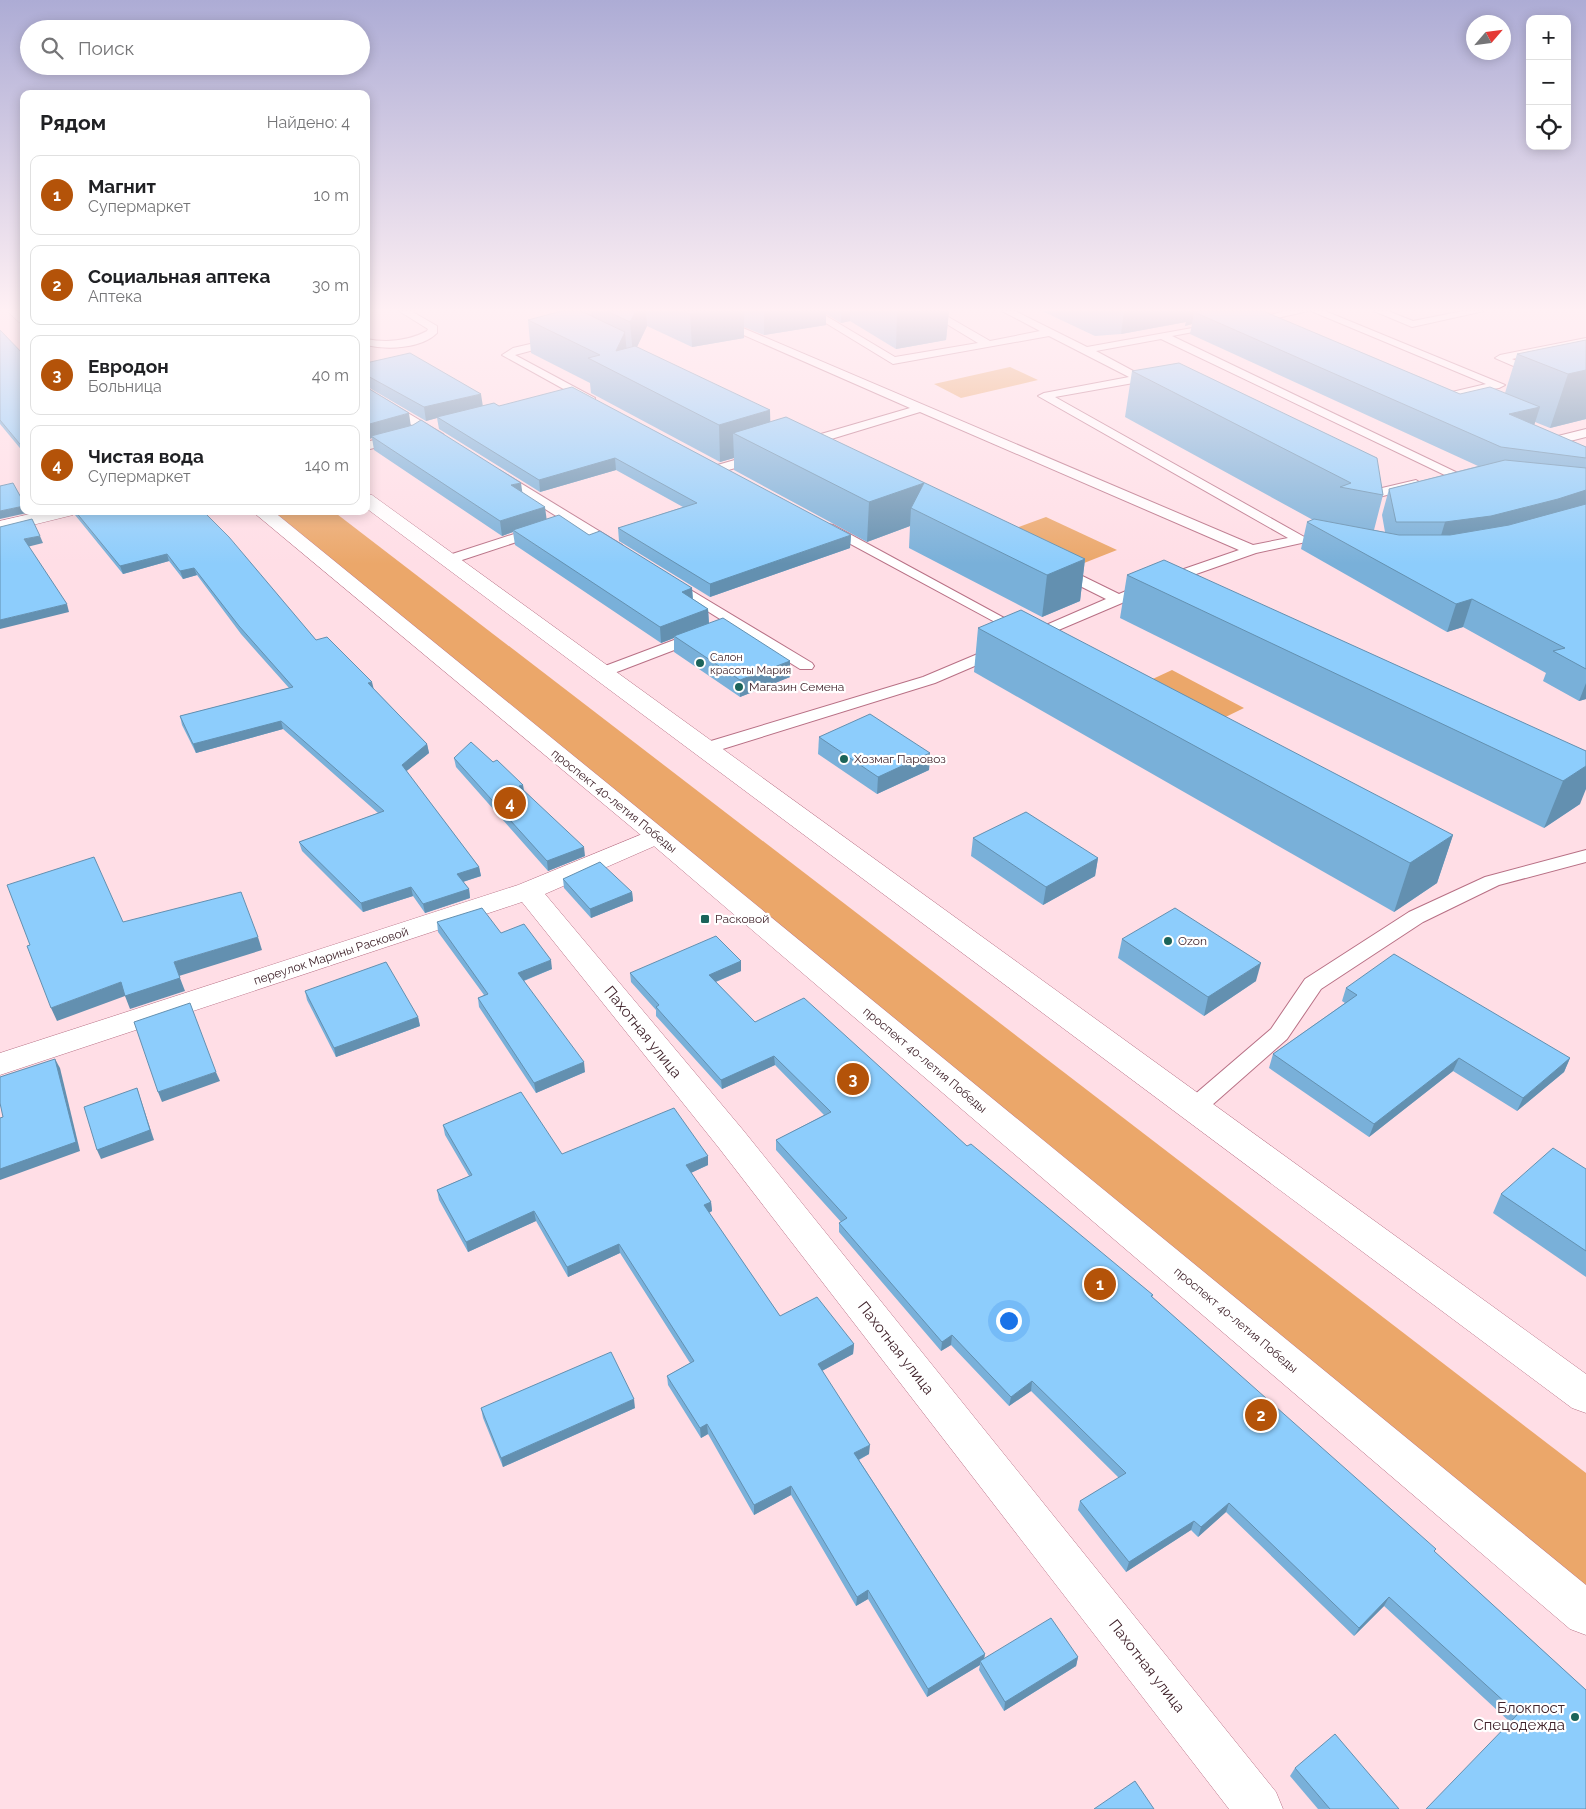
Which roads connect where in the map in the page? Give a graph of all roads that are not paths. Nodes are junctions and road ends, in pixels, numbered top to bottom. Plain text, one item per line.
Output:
1 (373, 395) edge
2 (582, 395) edge
3 (886, 395) edge
4 (1047, 395) edge
5 (1289, 395) edge
6 (1459, 395) edge
7 (1473, 401) edge
8 (606, 408) edge
9 (917, 409) junction
10 (442, 422) edge
11 (424, 427) junction
12 (1586, 433) edge
13 (799, 441) junction
14 (448, 442) edge
15 (370, 445) edge
16 (1586, 448) edge
17 (821, 452) edge
18 (490, 468) edge
19 (735, 478) edge
20 (1368, 496) edge
21 (370, 502) edge
22 (50, 515) edge
23 (266, 515) edge
24 (572, 520) junction
25 (814, 520) edge
26 (0, 527) edge
27 (1252, 550) junction
28 (629, 556) edge
29 (451, 559) junction
30 (1049, 565) edge
31 (653, 571) edge
32 (1157, 583) junction
33 (1175, 592) edge
34 (1119, 600) junction
35 (735, 622) junction
36 (1031, 637) junction
37 (806, 666) dead end
38 (603, 672) junction
39 (707, 748) junction
40 (657, 836) junction
41 (1586, 856) edge
42 (528, 891) junction
43 (0, 1064) edge
44 (1195, 1107) junction
45 (1586, 1396) edge
46 (1586, 1613) edge
47 (1259, 1809) edge

1 - 11 lane
2 - 8 lane
3 - 9 lane
4 - 27 lane
5 - 20 lane
6 - 7 lane
9 - 13 lane
9 - 27 lane
10 - 11 lane
11 - 14 lane
11 - 15 lane
12 - 16 lane
13 - 17 lane
13 - 19 lane
18 - 24 lane
21 - 29 main road
22 - 26 main road
23 - 40 main road, проспект 40-летия Победы
24 - 28 lane
24 - 29 lane
25 - 36 lane
27 - 32 lane
29 - 38 main road
30 - 34 lane
31 - 35 lane
32 - 33 lane
32 - 34 lane
34 - 36 lane
35 - 37 lane
35 - 38 lane
36 - 39 lane
38 - 39 main road
39 - 44 main road
40 - 42 main road, переулок Марины Расковой
40 - 46 main road, проспект 40-летия Победы
41 - 44 lane
42 - 43 main road, переулок Марины Расковой
42 - 47 main road, Пахотная улица
44 - 45 main road

